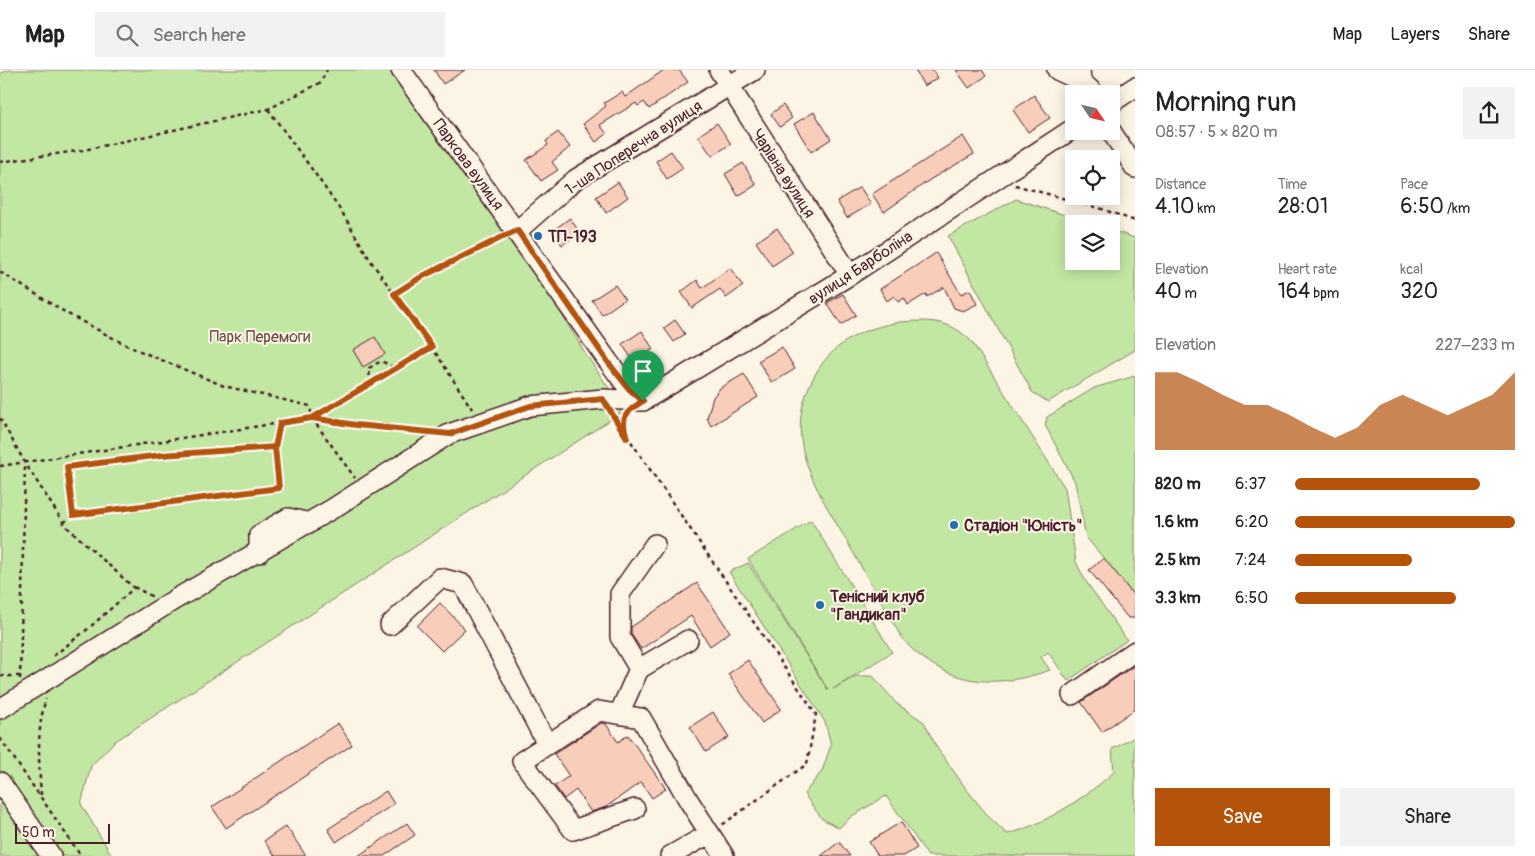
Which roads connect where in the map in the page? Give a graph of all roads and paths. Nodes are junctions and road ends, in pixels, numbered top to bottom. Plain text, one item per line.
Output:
1 (327, 70) edge
2 (755, 70) edge
3 (1057, 70) edge
4 (403, 71) edge
5 (1080, 75) edge
6 (724, 78) edge
7 (1088, 85) edge
8 (1135, 87) edge
9 (1120, 97) edge
10 (268, 109) junction
11 (1065, 134) edge
12 (1117, 140) edge
13 (0, 162) edge
14 (1135, 168) edge
15 (994, 180) junction
16 (1135, 221) edge
17 (517, 230) junction
18 (0, 272) edge
19 (850, 275) junction
20 (394, 294) junction
21 (432, 347) junction
22 (396, 368) junction
23 (370, 384) junction
24 (603, 399) junction
25 (643, 401) junction
26 (0, 418) edge
27 (312, 418) junction
28 (280, 423) junction
29 (481, 423) junction
30 (450, 434) junction
31 (627, 438) junction
32 (275, 447) junction
33 (25, 463) junction
34 (0, 466) edge
35 (363, 490) junction
36 (73, 513) junction
37 (64, 524) junction
38 (655, 544) dead end
39 (390, 625) dead end
40 (688, 640) dead end
41 (1135, 651) edge
42 (51, 658) dead end
43 (639, 669) junction
44 (27, 675) dead end
45 (0, 676) edge
46 (20, 676) junction
47 (53, 676) junction
48 (1072, 695) dead end
49 (0, 709) edge
50 (619, 714) junction
51 (0, 738) edge
52 (547, 744) junction
53 (0, 782) edge
54 (41, 797) junction
55 (635, 808) dead end
56 (709, 834) junction
57 (51, 856) edge
58 (81, 856) edge
59 (670, 856) edge
60 (724, 856) edge

1 - 10 path
2 - 6 street, 1-ша Поперечна вулиця
3 - 5 street
4 - 17 street, Паркова вулиця
5 - 7 street
6 - 17 street, 1-ша Поперечна вулиця
6 - 19 street, Чарівна вулиця
8 - 9 street
10 - 13 path
10 - 20 path
11 - 15 street, вулиця Барболіна
12 - 14 street
15 - 16 path
15 - 19 street, вулиця Барболіна
17 - 20 path
17 - 25 street, Паркова вулиця
18 - 27 path
19 - 25 street, вулиця Барболіна
20 - 21 path
21 - 22 path
21 - 29 path
22 - 23 path
22 - 23 path
23 - 27 path
24 - 25 street
24 - 29 street
24 - 31 path
25 - 31 path
26 - 33 path
27 - 28 path
27 - 30 path
27 - 35 path
28 - 32 path
28 - 33 path
29 - 30 street
30 - 35 street
31 - 56 path
32 - 36 path
32 - 36 path
33 - 34 path
33 - 37 path
33 - 46 path
35 - 47 street
36 - 37 path
37 - 42 path
38 - 43 street
39 - 52 street
40 - 43 street
41 - 48 street
43 - 50 street
44 - 46 path
45 - 46 path
47 - 49 street
47 - 54 path
50 - 52 street
50 - 56 street
51 - 54 path
52 - 55 street
53 - 57 street
54 - 58 path
56 - 59 street
56 - 60 street

